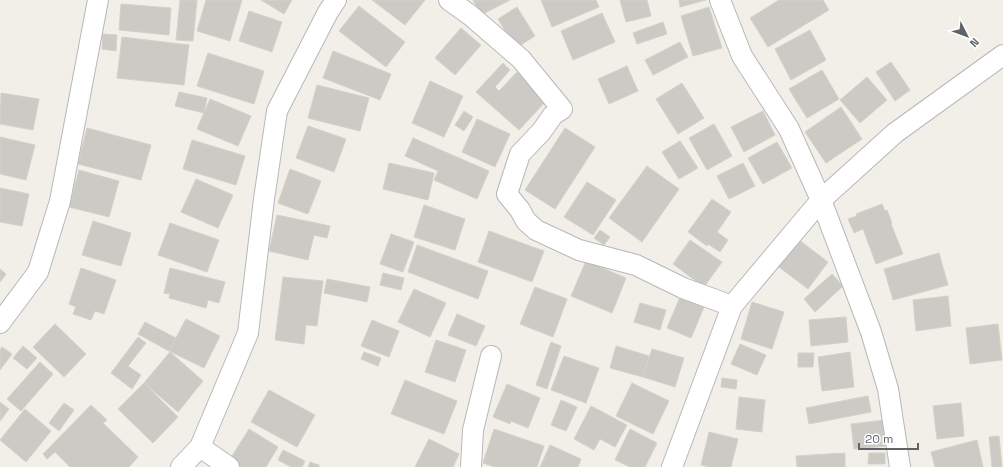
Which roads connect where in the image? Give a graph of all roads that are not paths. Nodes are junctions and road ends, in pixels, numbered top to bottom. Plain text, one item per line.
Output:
1 (98, 0) edge
2 (336, 0) edge
3 (449, 0) edge
4 (720, 0) edge
5 (1003, 55) edge
6 (821, 200) junction
7 (732, 306) junction
8 (0, 323) edge
9 (491, 356) dead end
10 (200, 447) junction
11 (182, 467) edge
12 (229, 467) edge
13 (471, 467) edge
14 (672, 467) edge
15 (900, 467) edge

1 - 8 street
2 - 10 street
3 - 7 street
4 - 6 street
5 - 6 street
6 - 7 street
6 - 15 street
7 - 14 street
9 - 13 street
10 - 11 street
10 - 12 street

